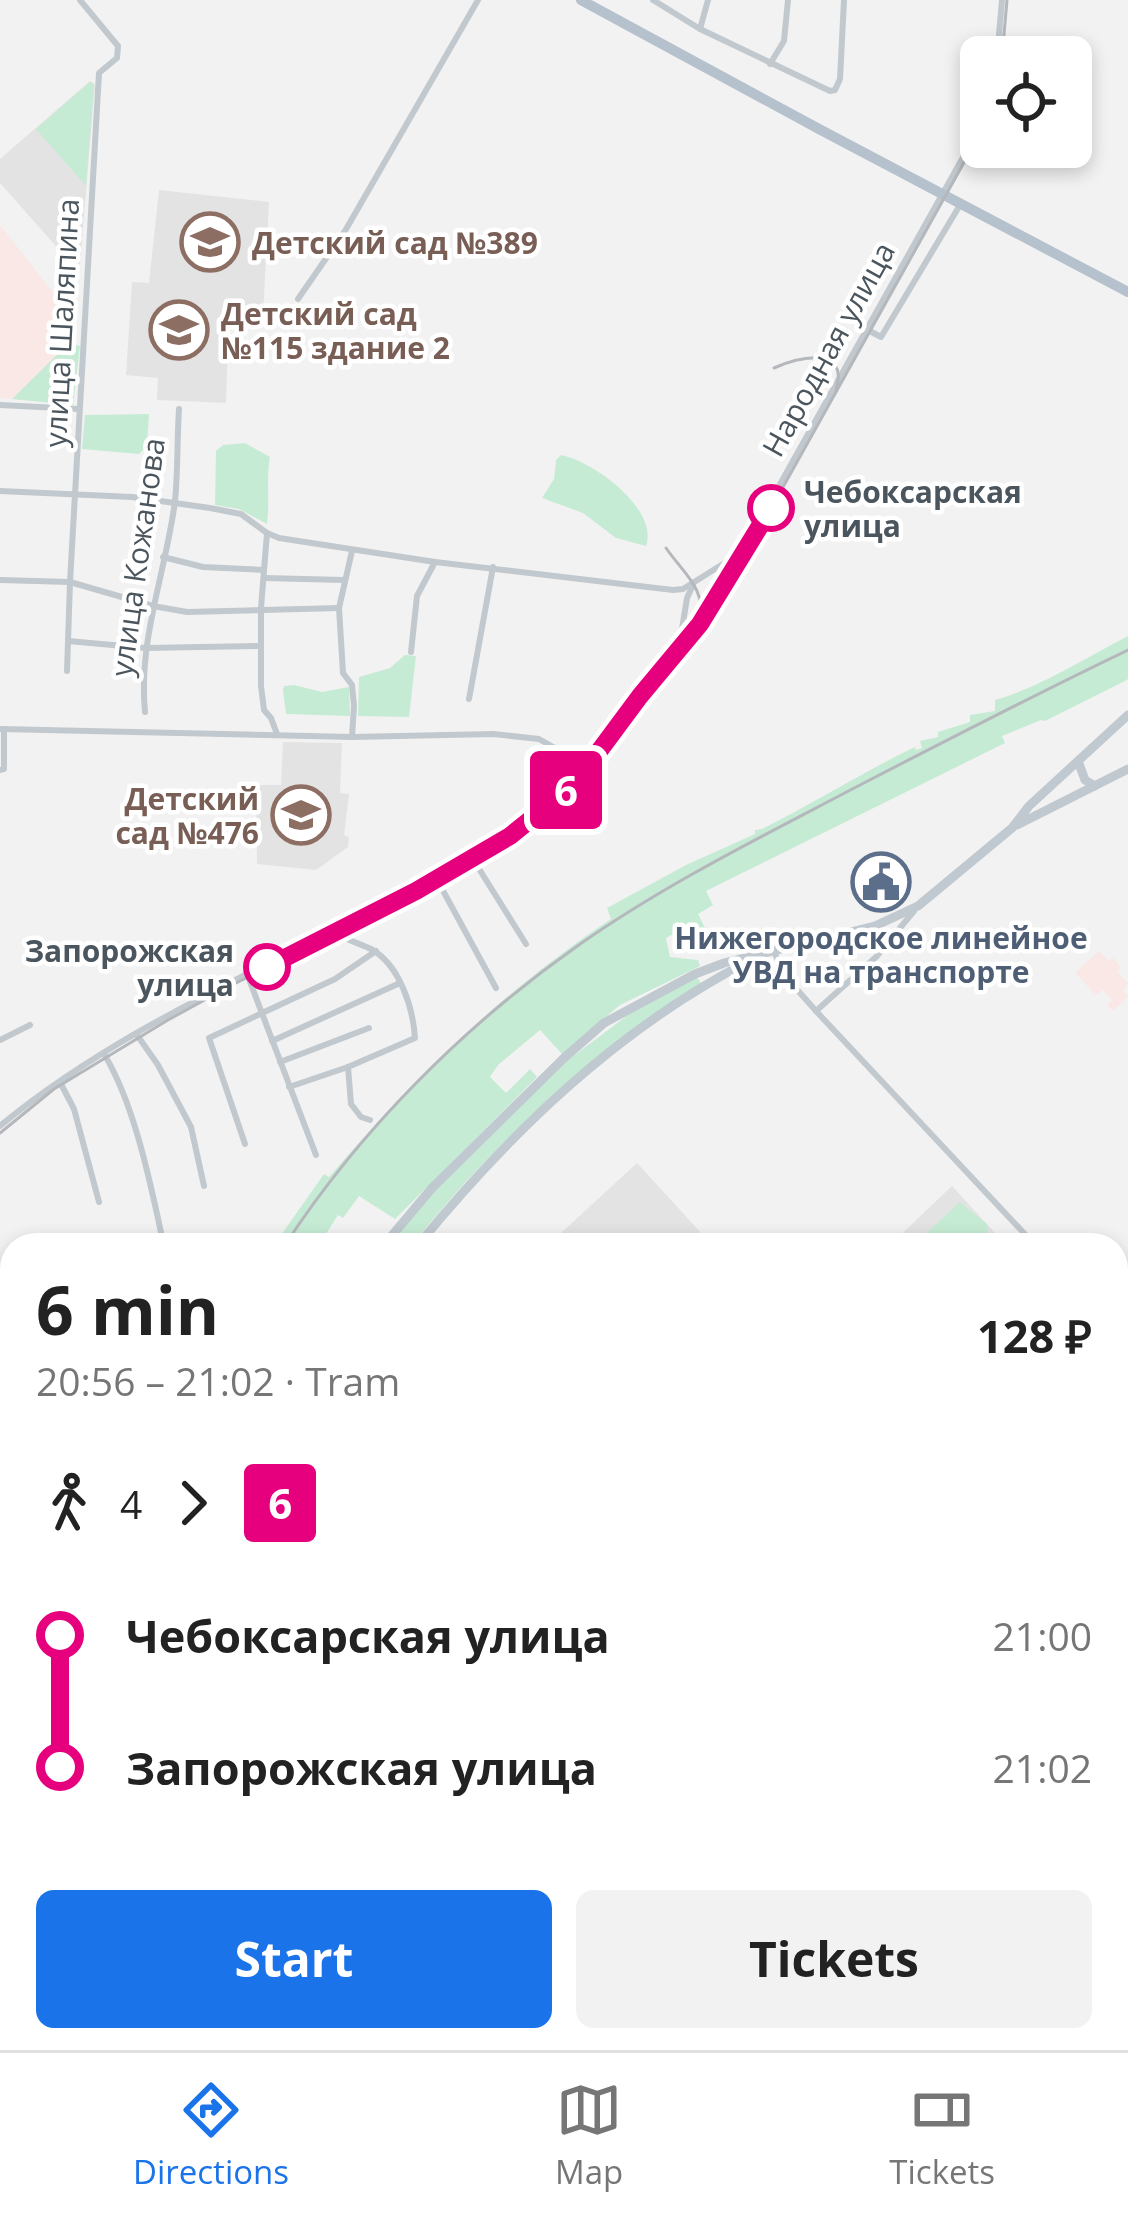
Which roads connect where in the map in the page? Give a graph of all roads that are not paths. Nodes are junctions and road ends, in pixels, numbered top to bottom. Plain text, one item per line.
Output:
1 (80, 0) edge
2 (478, 0) edge
3 (581, 0) edge
4 (652, 0) edge
5 (708, 0) edge
6 (788, 0) edge
7 (844, 0) edge
8 (1002, 0) edge
9 (700, 29) junction
10 (999, 36) edge
11 (770, 64) junction
12 (960, 163) edge
13 (942, 195) junction
14 (960, 205) junction
15 (1128, 292) edge
16 (298, 299) dead end
17 (866, 329) junction
18 (0, 405) edge
19 (79, 409) junction
20 (179, 409) dead end
21 (0, 491) edge
22 (75, 494) junction
23 (175, 502) junction
24 (267, 533) junction
25 (352, 551) junction
26 (163, 557) junction
27 (436, 562) junction
28 (493, 567) junction
29 (264, 574) junction
30 (0, 580) edge
31 (346, 580) junction
32 (70, 582) junction
33 (694, 582) junction
34 (153, 606) junction
35 (261, 608) junction
36 (339, 608) junction
37 (68, 641) junction
38 (260, 646) junction
39 (146, 648) junction
40 (411, 652) dead end
41 (67, 671) dead end
42 (469, 699) dead end
43 (145, 712) dead end
44 (1128, 715) edge
45 (2, 729) edge
46 (277, 734) junction
47 (352, 737) junction
48 (1078, 761) junction
49 (586, 764) junction
50 (1128, 769) edge
51 (0, 770) edge
52 (1095, 785) junction
53 (1012, 827) junction
54 (471, 856) junction
55 (435, 876) junction
56 (918, 906) junction
57 (334, 930) junction
58 (526, 944) dead end
59 (376, 951) junction
60 (774, 952) junction
61 (755, 958) junction
62 (698, 973) junction
63 (247, 974) junction
64 (400, 982) junction
65 (703, 985) junction
66 (496, 988) dead end
67 (816, 1010) junction
68 (260, 1012) junction
69 (30, 1025) dead end
70 (369, 1028) dead end
71 (137, 1035) junction
72 (0, 1040) edge
73 (272, 1041) junction
74 (104, 1054) junction
75 (280, 1063) junction
76 (348, 1066) junction
77 (61, 1082) junction
78 (289, 1088) junction
79 (370, 1120) dead end
80 (0, 1126) edge
81 (245, 1144) dead end
82 (316, 1155) dead end
83 (203, 1186) dead end
84 (99, 1202) dead end
85 (161, 1233) edge
86 (394, 1233) edge
87 (428, 1233) edge
88 (1024, 1233) edge

1 - 19 street, улица Шаляпина
2 - 16 street
3 - 13 main road
4 - 9 street
5 - 9 street
6 - 11 street
7 - 11 street
8 - 10 street
9 - 11 street
12 - 13 street, Народная улица
13 - 14 main road
13 - 17 street, Народная улица
14 - 15 main road
14 - 17 street
17 - 33 street, Народная улица
18 - 19 street
19 - 22 street, улица Шаляпина
20 - 23 street, улица Кожанова
21 - 22 street
22 - 23 street
22 - 32 street, улица Шаляпина
23 - 24 street
23 - 26 street, улица Кожанова
24 - 25 street
24 - 29 street
25 - 27 street
25 - 31 street
26 - 29 street
26 - 34 street, улица Кожанова
27 - 28 street
27 - 40 street
28 - 33 street
28 - 42 street
29 - 31 street
29 - 35 street
30 - 32 street
31 - 36 street
32 - 34 street
32 - 37 street, улица Шаляпина
33 - 49 street
34 - 35 street
34 - 39 street, улица Кожанова
35 - 36 street
35 - 38 street
36 - 47 street
37 - 39 street
37 - 41 street, улица Шаляпина
38 - 39 street
38 - 46 street
39 - 43 street, улица Кожанова
44 - 48 main road
45 - 46 street
45 - 51 street
46 - 47 street
47 - 49 street
48 - 52 main road
48 - 53 main road
49 - 54 street
50 - 52 main road
52 - 53 main road
53 - 56 main road
54 - 55 street
54 - 58 street
55 - 57 street
55 - 66 street
56 - 60 main road
56 - 67 street
57 - 59 street
57 - 63 street
59 - 64 street
59 - 68 street
60 - 61 main road
60 - 67 street
61 - 62 main road
61 - 65 main road
62 - 65 main road
62 - 86 main road
63 - 68 street
63 - 71 street
64 - 73 street
64 - 76 street
65 - 87 main road
67 - 88 street
68 - 73 street
68 - 81 street
69 - 72 street
70 - 75 street
71 - 74 street
71 - 83 street
73 - 75 street
74 - 77 street
74 - 85 street
75 - 78 street
76 - 78 street
76 - 79 street
77 - 80 street
77 - 84 street
78 - 82 street

